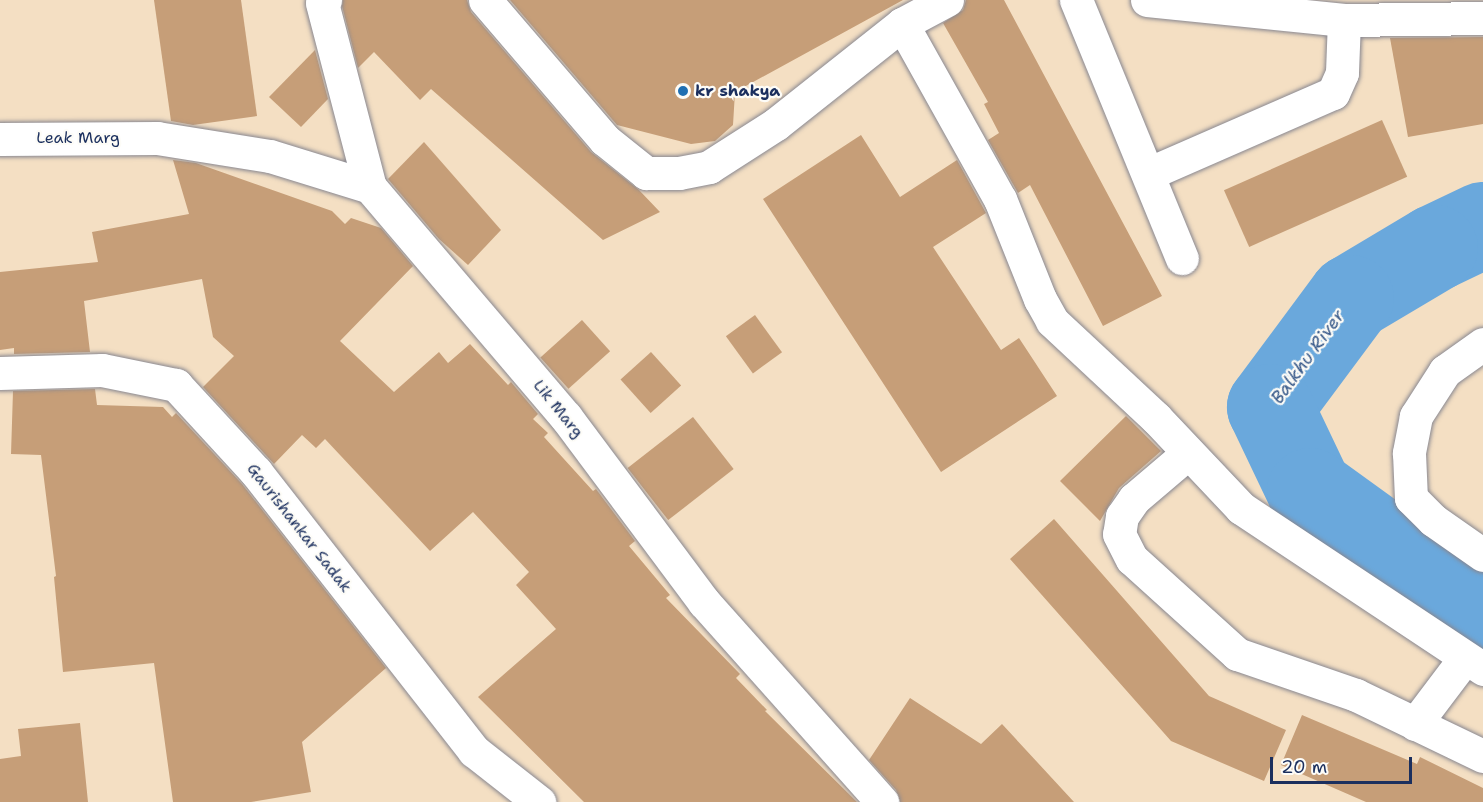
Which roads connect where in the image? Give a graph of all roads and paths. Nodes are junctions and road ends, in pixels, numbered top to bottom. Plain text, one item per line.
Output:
1 (325, 0) edge
2 (485, 0) edge
3 (947, 0) edge
4 (1077, 0) edge
5 (1147, 0) edge
6 (1483, 18) edge
7 (1344, 20) junction
8 (902, 24) junction
9 (0, 139) edge
10 (1148, 174) junction
11 (370, 187) junction
12 (1182, 258) dead end
13 (1483, 344) edge
14 (0, 373) edge
15 (1188, 453) junction
16 (1483, 555) edge
17 (1474, 663) edge
18 (1415, 724) junction
19 (1483, 756) edge
20 (539, 802) edge
21 (882, 802) edge

1 - 11 street
2 - 8 street
3 - 8 street
4 - 10 street
5 - 7 street
6 - 7 street
7 - 10 street
8 - 15 street
9 - 11 street, Leak Marg
10 - 12 street
11 - 21 street, Lik Marg
13 - 16 street
14 - 20 street, Gaurishankar Sadak
15 - 17 street
15 - 18 street
17 - 18 street
18 - 19 street

